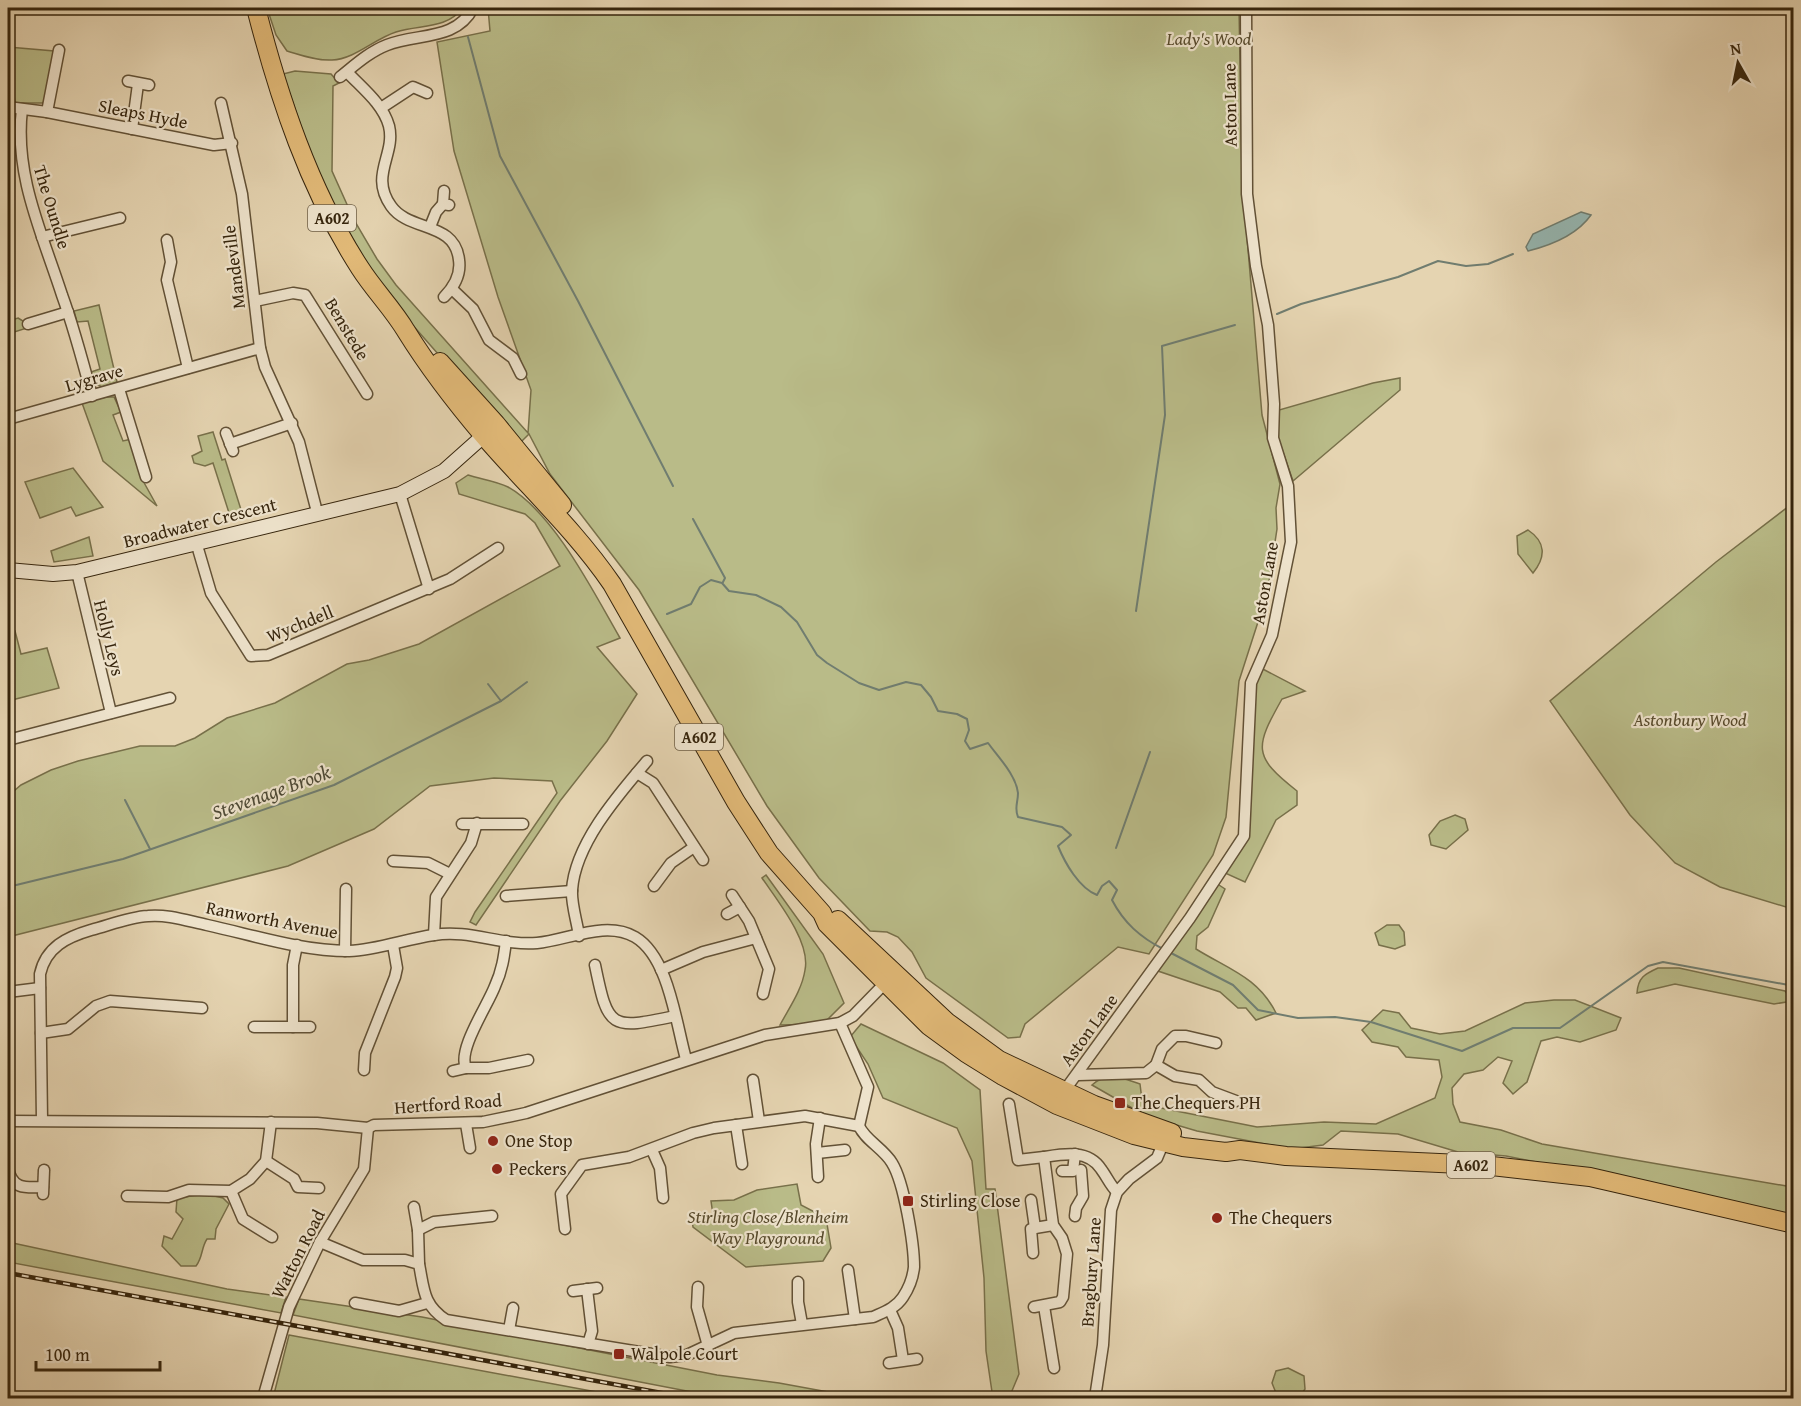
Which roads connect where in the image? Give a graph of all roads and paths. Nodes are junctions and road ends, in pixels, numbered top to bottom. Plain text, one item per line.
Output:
1 (256, 8) edge
2 (473, 8) edge
3 (1246, 8) edge
4 (59, 50) dead end
5 (138, 84) dead end
6 (427, 93) dead end
7 (221, 104) dead end
8 (8, 107) edge
9 (381, 108) junction
10 (22, 109) junction
11 (48, 112) junction
12 (132, 129) junction
13 (232, 143) junction
14 (444, 191) dead end
15 (120, 218) dead end
16 (430, 227) junction
17 (42, 237) junction
18 (167, 240) dead end
19 (255, 301) junction
20 (68, 312) junction
21 (28, 324) dead end
22 (260, 348) junction
23 (188, 368) junction
24 (520, 374) dead end
25 (119, 389) junction
26 (367, 394) dead end
27 (92, 396) junction
28 (8, 419) edge
29 (292, 423) junction
30 (490, 430) junction
31 (226, 433) dead end
32 (146, 477) dead end
33 (400, 494) junction
34 (317, 512) junction
35 (196, 542) junction
36 (498, 548) dead end
37 (8, 570) edge
38 (76, 572) junction
39 (429, 589) junction
40 (170, 698) dead end
41 (143, 706) junction
42 (111, 713) junction
43 (147, 719) dead end
44 (8, 740) edge
45 (647, 760) dead end
46 (637, 773) junction
47 (462, 824) dead end
48 (477, 824) junction
49 (523, 824) dead end
50 (694, 847) junction
51 (703, 860) dead end
52 (393, 861) dead end
53 (450, 874) junction
54 (654, 886) dead end
55 (346, 889) dead end
56 (572, 891) junction
57 (732, 895) dead end
58 (506, 896) dead end
59 (740, 907) junction
60 (727, 914) dead end
61 (434, 934) junction
62 (579, 936) junction
63 (756, 938) junction
64 (506, 941) junction
65 (297, 945) junction
66 (393, 945) junction
67 (345, 951) junction
68 (595, 965) dead end
69 (661, 970) junction
70 (890, 978) junction
71 (40, 988) junction
72 (8, 992) edge
73 (763, 994) dead end
74 (202, 1008) dead end
75 (675, 1016) junction
76 (840, 1023) junction
77 (254, 1027) dead end
78 (293, 1027) junction
79 (310, 1027) dead end
80 (41, 1033) junction
81 (1216, 1042) dead end
82 (686, 1059) junction
83 (528, 1060) dead end
84 (1156, 1065) junction
85 (466, 1068) junction
86 (364, 1070) dead end
87 (453, 1071) dead end
88 (1078, 1075) junction
89 (753, 1080) dead end
90 (1060, 1098) junction
91 (1236, 1101) dead end
92 (1009, 1104) dead end
93 (820, 1118) junction
94 (42, 1120) junction
95 (8, 1121) edge
96 (759, 1121) junction
97 (271, 1122) junction
98 (466, 1124) junction
99 (736, 1125) junction
100 (859, 1126) junction
101 (368, 1128) junction
102 (1166, 1138) junction
103 (470, 1148) dead end
104 (652, 1150) junction
105 (845, 1150) dead end
106 (817, 1153) junction
107 (1075, 1154) junction
108 (1044, 1157) junction
109 (266, 1161) junction
110 (741, 1164) dead end
111 (44, 1170) dead end
112 (8, 1176) edge
113 (818, 1177) dead end
114 (320, 1188) dead end
115 (231, 1191) junction
116 (1117, 1192) junction
117 (127, 1196) dead end
118 (663, 1198) dead end
119 (1031, 1200) dead end
120 (414, 1207) dead end
121 (492, 1216) dead end
122 (1075, 1216) dead end
123 (1794, 1224) edge
124 (1053, 1225) junction
125 (1035, 1228) junction
126 (565, 1229) dead end
127 (418, 1230) junction
128 (272, 1237) dead end
129 (320, 1242) junction
130 (1034, 1253) dead end
131 (419, 1264) junction
132 (848, 1270) dead end
133 (798, 1282) dead end
134 (698, 1287) dead end
135 (573, 1291) dead end
136 (355, 1303) dead end
137 (427, 1303) junction
138 (513, 1308) dead end
139 (890, 1310) junction
140 (855, 1319) junction
141 (802, 1324) junction
142 (509, 1330) junction
143 (588, 1344) junction
144 (708, 1346) junction
145 (917, 1359) dead end
146 (903, 1360) junction
147 (889, 1362) dead end
148 (1054, 1368) dead end
149 (263, 1398) edge
150 (1095, 1398) edge

1 - 30 highway, A602
2 - 9 street
3 - 88 street, Aston Lane
4 - 11 street
5 - 12 street
6 - 9 street
7 - 13 street, Mandeville
8 - 10 street, Sleaps Hyde
9 - 16 street
10 - 11 street, Sleaps Hyde
10 - 17 street, The Oundle
11 - 12 street, Sleaps Hyde
12 - 13 street, Sleaps Hyde
13 - 19 street, Mandeville
14 - 16 street
15 - 17 street
16 - 24 street
17 - 20 street, The Oundle
18 - 23 street
19 - 22 street, Mandeville
19 - 26 street, Benstede
20 - 21 street
20 - 27 street, The Oundle
22 - 23 street, Lygrave
22 - 29 street, Mandeville
23 - 25 street, Lygrave
25 - 27 street, Lygrave
25 - 32 street
27 - 28 street, Lygrave
29 - 31 street
29 - 34 street, Mandeville
30 - 33 street, Broadwater Crescent
30 - 70 highway, A602
33 - 34 street, Broadwater Crescent
33 - 39 street
34 - 35 street, Broadwater Crescent
35 - 38 street, Broadwater Crescent
35 - 39 street, Wychdell
36 - 39 street, Wychdell
37 - 38 street, Broadwater Crescent
38 - 42 street, Holly Leys
40 - 41 street
41 - 42 street
41 - 43 street
42 - 44 street
45 - 46 street
46 - 50 street
46 - 56 street
47 - 48 street
48 - 49 street
48 - 53 street
50 - 51 street
50 - 54 street
52 - 53 street
53 - 61 street
55 - 67 street
56 - 58 street
56 - 62 street
57 - 59 street
59 - 60 street
59 - 63 street
61 - 64 street, Ranworth Avenue
61 - 66 street, Ranworth Avenue
62 - 64 street, Ranworth Avenue
62 - 69 street, Ranworth Avenue
63 - 69 street
63 - 73 street
64 - 85 street
65 - 67 street, Ranworth Avenue
65 - 71 street, Ranworth Avenue
65 - 78 street
66 - 67 street, Ranworth Avenue
66 - 86 street
68 - 75 street
69 - 75 street, Ranworth Avenue
70 - 76 street, Hertford Road
70 - 90 highway, A602
71 - 72 street
71 - 80 street, Ranworth Avenue
74 - 80 street
75 - 82 street, Ranworth Avenue
76 - 82 street, Hertford Road
76 - 100 street
77 - 78 street
78 - 79 street
80 - 94 street, Ranworth Avenue
81 - 84 street
82 - 98 street, Hertford Road
83 - 85 street
84 - 88 street
84 - 91 street
85 - 87 street
88 - 90 street, Aston Lane
89 - 96 street
90 - 102 highway, A602
92 - 108 street
93 - 96 street
93 - 100 street
93 - 106 street
94 - 95 street, Hertford Road
94 - 97 street, Hertford Road
96 - 99 street
97 - 101 street, Hertford Road
97 - 109 street
98 - 101 street, Hertford Road
98 - 103 street
99 - 104 street
99 - 110 street
100 - 139 street
101 - 129 street, Watton Road
102 - 116 street
102 - 123 highway, A602
104 - 118 street
104 - 126 street
105 - 106 street
106 - 113 street
107 - 108 street
107 - 116 street
107 - 122 street
108 - 124 street
109 - 114 street
109 - 115 street
111 - 112 street
115 - 117 street
115 - 128 street
116 - 150 street, Bragbury Lane
119 - 125 street
120 - 127 street
121 - 127 street
124 - 125 street
124 - 148 street
125 - 130 street
127 - 131 street
129 - 131 street
129 - 149 street, Watton Road
131 - 137 street
132 - 140 street
133 - 141 street
134 - 144 street
135 - 143 street
136 - 137 street
137 - 142 street
138 - 142 street
139 - 140 street
139 - 146 street
140 - 141 street
141 - 144 street
142 - 143 street
143 - 144 street
145 - 146 street
146 - 147 street

